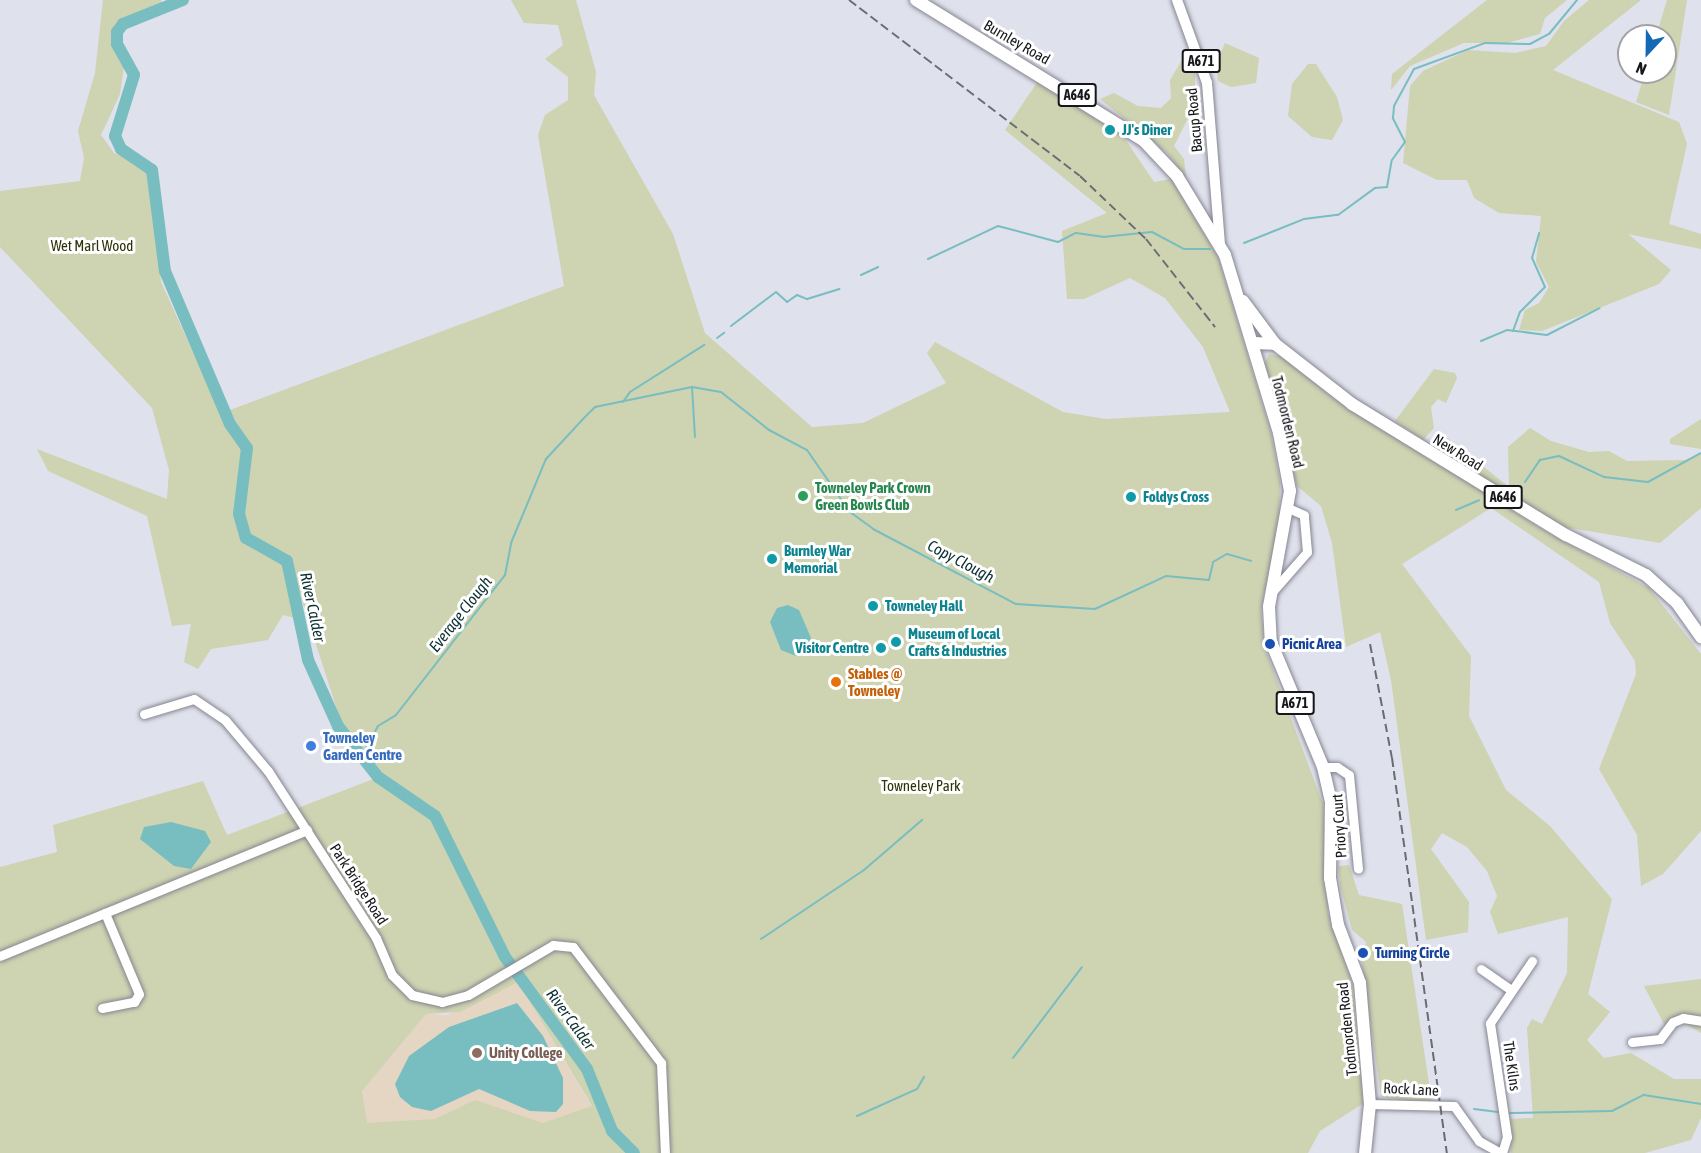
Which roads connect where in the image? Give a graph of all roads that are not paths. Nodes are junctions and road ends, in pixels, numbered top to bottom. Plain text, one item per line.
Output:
1 (916, 0) edge
2 (1177, 0) edge
3 (1220, 243) junction
4 (1237, 293) junction
5 (1252, 343) junction
6 (1275, 344) junction
7 (1288, 508) junction
8 (1272, 592) junction
9 (1701, 638) edge
10 (144, 714) dead end
11 (1323, 767) junction
12 (307, 830) junction
13 (1358, 869) dead end
14 (105, 912) junction
15 (0, 956) edge
16 (1532, 961) dead end
17 (1481, 969) dead end
18 (1511, 990) junction
19 (102, 1008) dead end
20 (1701, 1021) edge
21 (1632, 1042) dead end
22 (1370, 1104) junction
23 (1496, 1152) edge
24 (665, 1153) edge
25 (1365, 1153) edge

1 - 3 highway, Burnley Road / A646
2 - 3 main road, Bacup Road / A671
3 - 4 highway, Burnley Road
4 - 5 highway, Todmorden Road
4 - 6 highway, New Road
5 - 6 highway
5 - 7 highway, Todmorden Road / A671
6 - 9 highway, New Road / A646
7 - 8 highway, Todmorden Road / A671
7 - 8 street
8 - 11 highway, Todmorden Road / A671
10 - 12 street, Park Bridge Road
11 - 13 street, Priory Court
11 - 22 highway, Todmorden Road / A671
12 - 14 street
12 - 24 street, Park Bridge Road
14 - 15 street
14 - 19 street
16 - 18 street, The Kilns
17 - 18 street
18 - 23 street, The Kilns
20 - 21 street
22 - 23 street, Rock Lane
22 - 25 highway, Todmorden Road / A671

